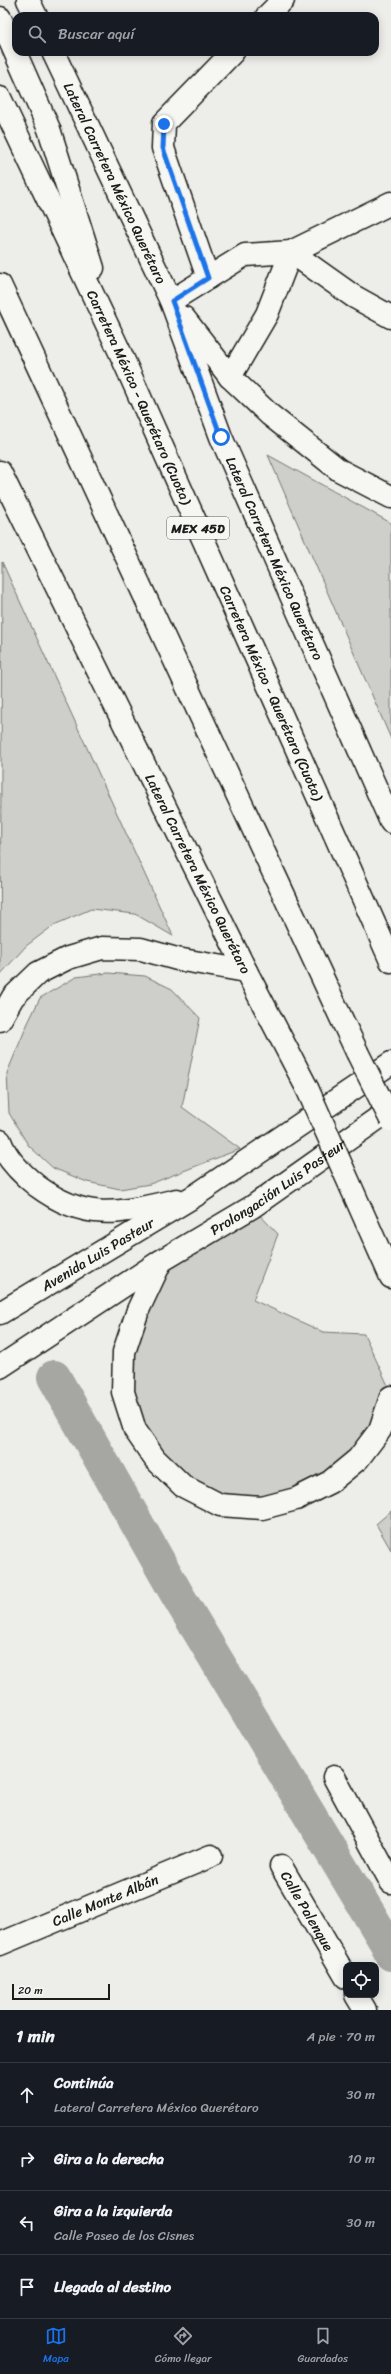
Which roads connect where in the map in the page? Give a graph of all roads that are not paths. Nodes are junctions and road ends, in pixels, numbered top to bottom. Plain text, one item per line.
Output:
1 (28, 0) edge
2 (283, 0) edge
3 (34, 12) edge
4 (271, 12) edge
5 (0, 18) edge
6 (12, 45) edge
7 (17, 56) edge
8 (55, 56) edge
9 (229, 56) edge
10 (0, 98) edge
11 (391, 203) edge
12 (291, 252) junction
13 (208, 278) junction
14 (0, 285) edge
15 (172, 301) junction
16 (391, 317) edge
17 (119, 350) junction
18 (230, 377) junction
19 (0, 472) edge
20 (391, 497) edge
21 (391, 822) edge
22 (391, 961) edge
23 (246, 971) junction
24 (0, 1020) edge
25 (391, 1063) edge
26 (391, 1109) edge
27 (391, 1120) edge
28 (0, 1141) edge
29 (196, 1195) junction
30 (161, 1261) junction
31 (391, 1277) edge
32 (0, 1313) edge
33 (0, 1367) edge
34 (391, 1397) edge
35 (334, 1777) dead end
36 (211, 1856) dead end
37 (282, 1866) dead end
38 (391, 1882) edge
39 (0, 1944) edge
40 (343, 1972) edge
41 (358, 1998) edge
42 (365, 2010) edge

1 - 3 main road
2 - 4 main road
5 - 6 main road
7 - 17 main road
8 - 15 main road, Lateral Carretera México Querétaro
9 - 13 main road
10 - 17 main road, Carretera México - Querétaro (Cuota) / MEX 45D
11 - 12 main road
12 - 13 main road
12 - 16 main road
12 - 18 main road
13 - 15 main road
14 - 27 main road, bridge
15 - 18 main road
15 - 21 main road, Lateral Carretera México Querétaro
17 - 22 main road, Carretera México - Querétaro (Cuota) / MEX 45D
18 - 20 main road
19 - 23 main road, Lateral Carretera México Querétaro
23 - 24 main road
23 - 31 main road, Lateral Carretera México Querétaro, bridge
25 - 29 main road
26 - 30 main road, Prolongación Luis Pasteur
28 - 29 main road
29 - 32 main road, Avenida Luis Pasteur
30 - 33 main road
30 - 34 main road
35 - 38 main road
36 - 39 main road, Calle Monte Albán
37 - 40 main road, Calle Palenque
41 - 42 main road

